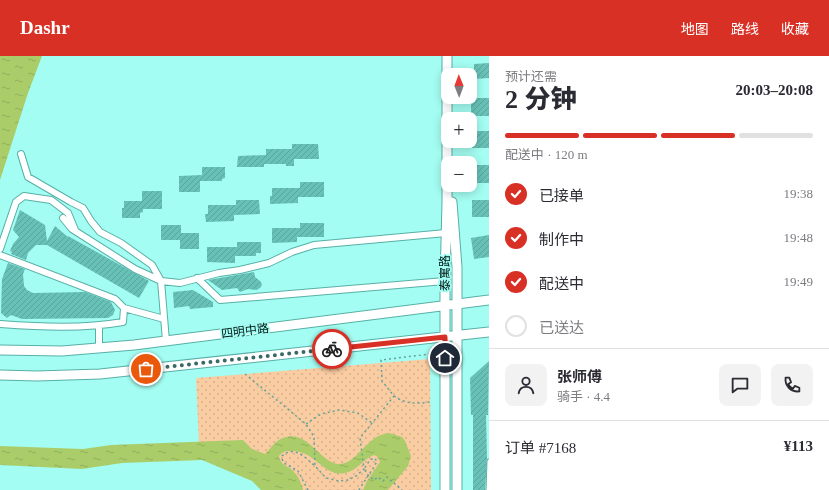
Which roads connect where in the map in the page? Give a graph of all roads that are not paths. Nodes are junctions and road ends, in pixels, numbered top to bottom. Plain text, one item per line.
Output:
1 (447, 56) edge
2 (452, 56) edge
3 (452, 68) edge
4 (21, 154) dead end
5 (452, 192) edge
6 (62, 218) dead end
7 (76, 231) junction
8 (446, 233) junction
9 (0, 249) edge
10 (0, 255) edge
11 (198, 278) junction
12 (162, 281) junction
13 (445, 281) junction
14 (489, 300) edge
15 (458, 304) junction
16 (445, 306) junction
17 (124, 308) junction
18 (164, 319) junction
19 (0, 324) edge
20 (99, 326) junction
21 (489, 332) edge
22 (458, 336) junction
23 (445, 337) junction
24 (166, 340) junction
25 (99, 348) junction
26 (0, 350) edge
27 (0, 375) edge
28 (489, 461) edge
29 (445, 490) edge
30 (457, 490) edge
31 (488, 490) edge

1 - 8 main road, 泰寓路
2 - 3 main road
4 - 12 street
5 - 15 main road, 泰寓路
6 - 7 street
7 - 9 street
7 - 12 street
8 - 11 street
8 - 13 main road, 泰寓路
10 - 17 street
11 - 12 street
11 - 13 street
12 - 18 street
13 - 16 main road, 泰寓路
14 - 15 main road, 四明中路
15 - 16 main road, 四明中路
15 - 22 main road, 泰寓路
16 - 23 main road, 泰寓路
16 - 24 main road, 四明中路
17 - 18 street
17 - 20 street
18 - 24 street
19 - 20 street
20 - 25 street
21 - 22 main road
22 - 23 main road
22 - 30 main road, 泰寓路
23 - 27 main road
23 - 29 main road, 泰寓路
24 - 25 main road, 四明中路
25 - 26 main road, 四明中路
28 - 31 lane

